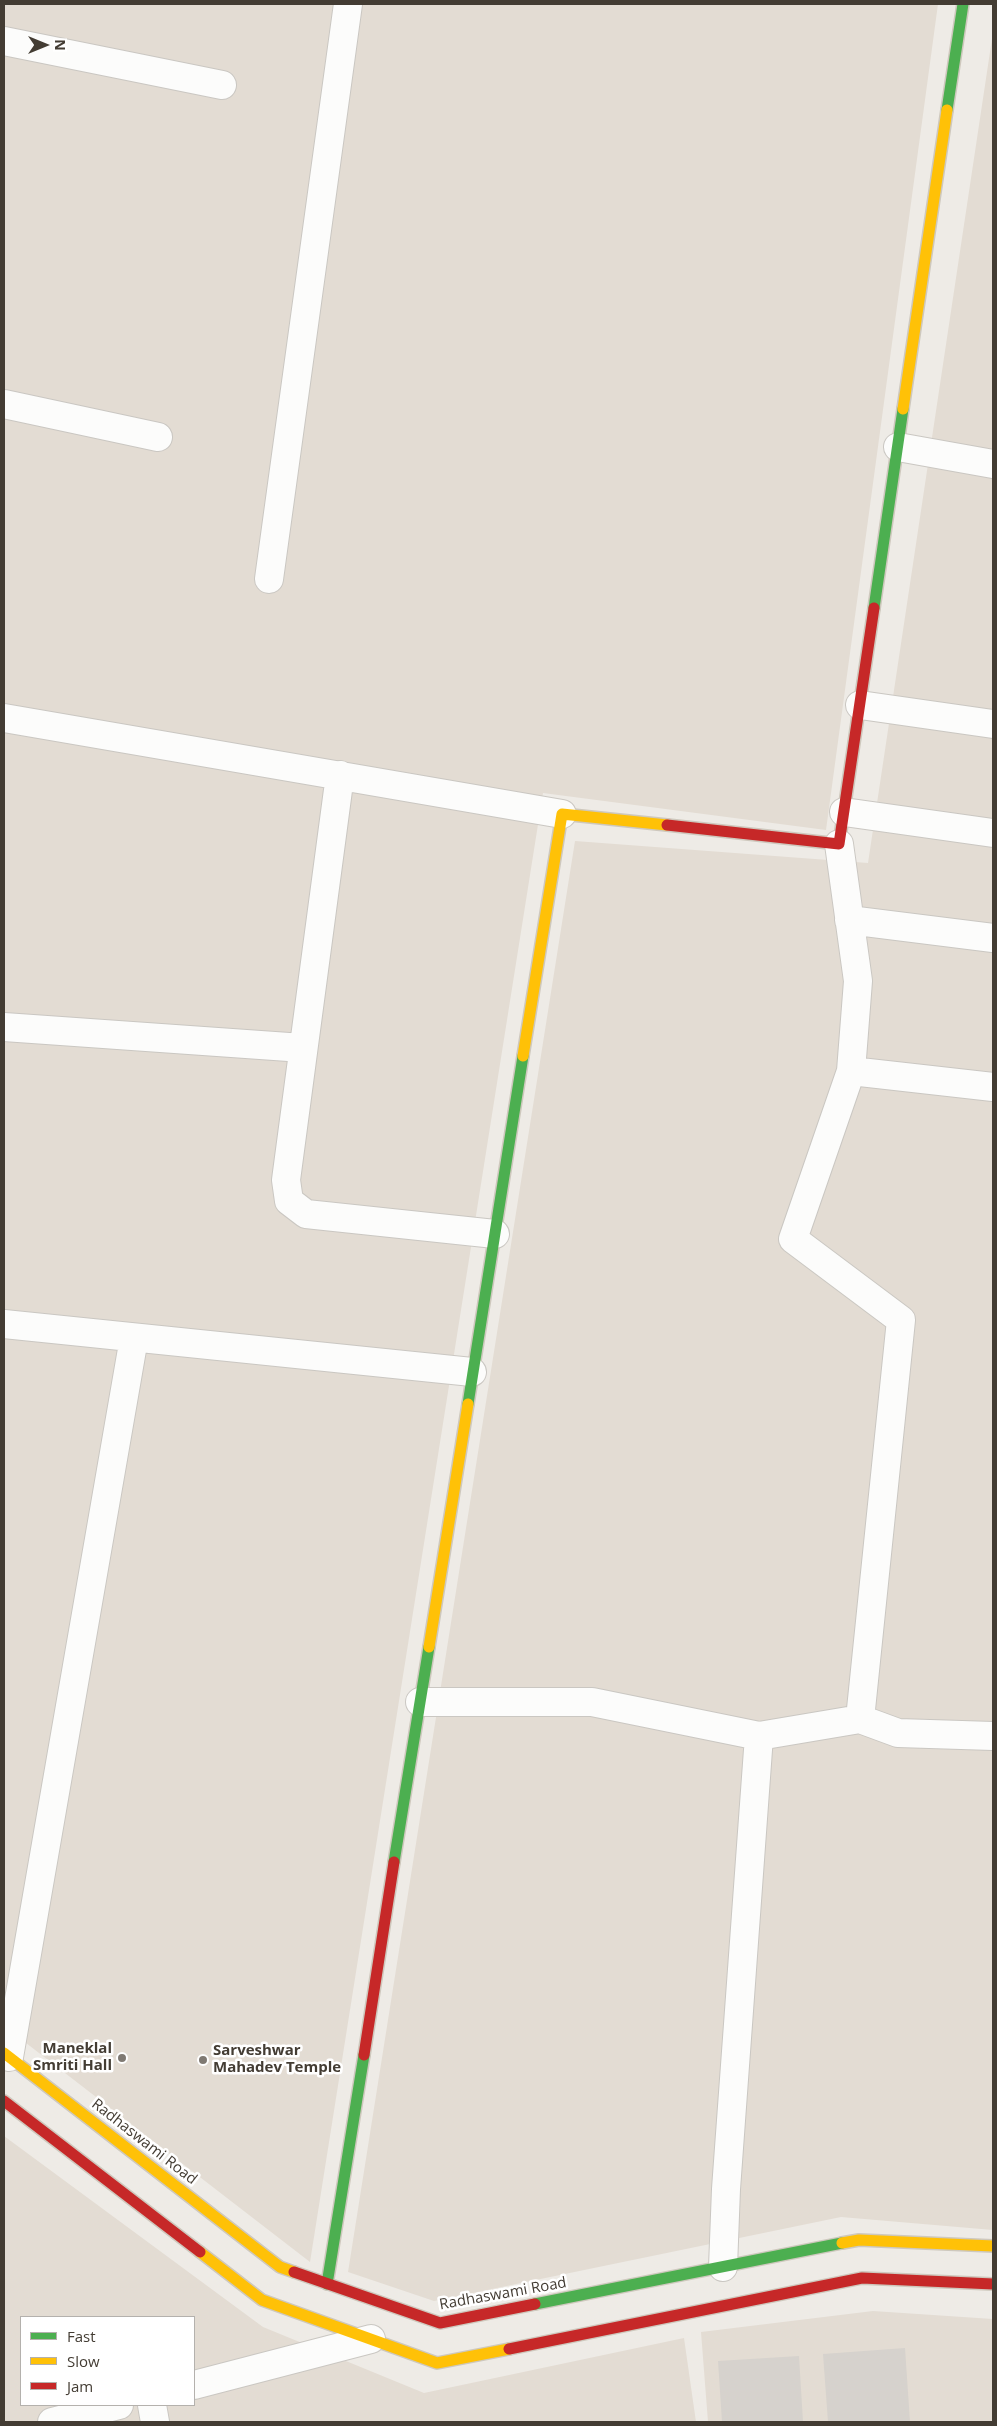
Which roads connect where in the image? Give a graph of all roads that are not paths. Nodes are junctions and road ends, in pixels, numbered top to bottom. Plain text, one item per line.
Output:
1 (348, 4) edge
2 (963, 4) edge
3 (4, 41) edge
4 (222, 85) dead end
5 (4, 404) edge
6 (158, 437) dead end
7 (898, 447) junction
8 (993, 464) edge
9 (269, 579) dead end
10 (860, 705) junction
11 (4, 718) edge
12 (993, 724) edge
13 (340, 775) junction
14 (844, 812) junction
15 (562, 814) junction
16 (993, 833) edge
17 (839, 844) junction
18 (849, 920) junction
19 (993, 938) edge
20 (4, 1027) edge
21 (304, 1048) junction
22 (851, 1071) junction
23 (993, 1086) edge
24 (495, 1234) junction
25 (4, 1324) edge
26 (134, 1338) junction
27 (472, 1372) junction
28 (420, 1702) junction
29 (860, 1719) junction
30 (759, 1736) junction
31 (993, 1736) edge
32 (6, 2055) edge
33 (4, 2101) edge
34 (993, 2246) edge
35 (723, 2267) junction
36 (327, 2284) junction
37 (993, 2284) edge
38 (371, 2339) junction
39 (195, 2385) edge
40 (115, 2406) edge
41 (152, 2406) edge
42 (52, 2422) edge
43 (155, 2422) edge

1 - 9 street
2 - 7 street
3 - 4 street
5 - 6 street
7 - 8 street
7 - 10 street
10 - 12 street
10 - 14 street
11 - 13 street
13 - 15 street
13 - 21 street
14 - 16 street
14 - 17 street
15 - 17 street
15 - 24 street
17 - 18 street
18 - 19 street
18 - 22 street
20 - 21 street
21 - 24 street
22 - 23 street
22 - 29 street
24 - 27 street
25 - 26 street
26 - 27 street
26 - 32 street
27 - 28 street
28 - 30 street
28 - 36 street
29 - 30 street
29 - 31 street
30 - 35 street
32 - 36 street, Radhaswami Road
33 - 38 street
34 - 35 street, Radhaswami Road
35 - 36 street, Radhaswami Road
37 - 38 street
38 - 39 street
40 - 42 street
41 - 43 street

